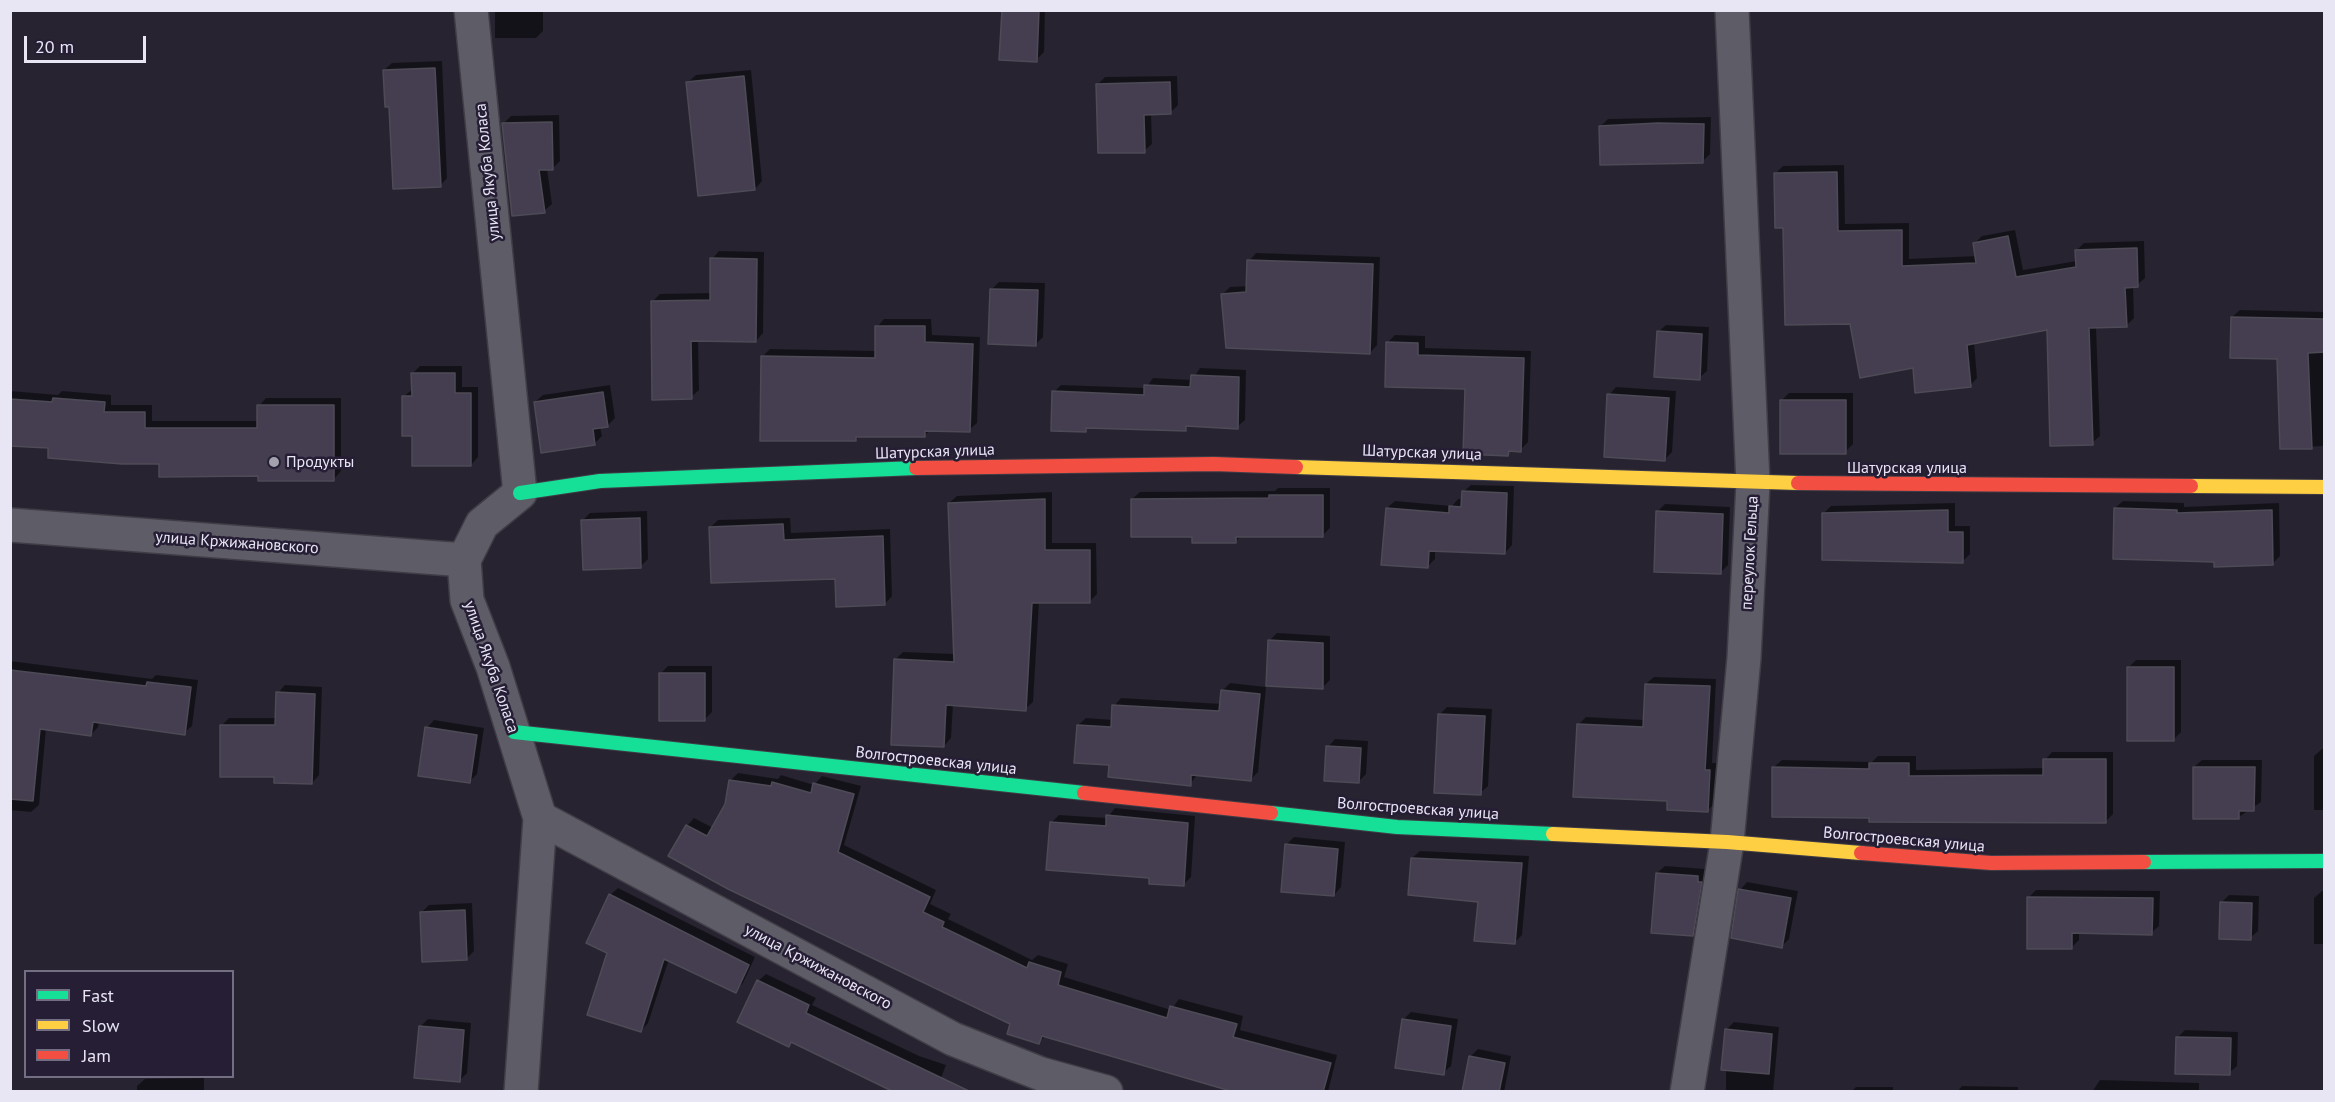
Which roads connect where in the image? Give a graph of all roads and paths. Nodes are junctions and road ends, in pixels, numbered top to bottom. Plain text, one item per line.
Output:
1 (471, 10) edge
2 (1732, 10) edge
3 (1753, 483) junction
4 (2325, 486) edge
5 (520, 493) junction
6 (10, 525) edge
7 (464, 560) junction
8 (514, 732) junction
9 (540, 818) junction
10 (1727, 842) junction
11 (2325, 861) edge
12 (521, 1092) edge
13 (1106, 1092) edge
14 (1687, 1092) edge

1 - 5 street, улица Якуба Коласа
2 - 3 street, переулок Гельца
3 - 4 street, Шатурская улица
3 - 5 street, Шатурская улица
3 - 10 street, переулок Гельца
5 - 7 street
6 - 7 street, улица Кржижановского
7 - 8 street, улица Якуба Коласа
8 - 9 street, улица Якуба Коласа
8 - 10 street, Волгостроевская улица
9 - 12 street, улица Якуба Коласа
9 - 13 street, улица Кржижановского
10 - 11 street, Волгостроевская улица
10 - 14 street, переулок Гельца

